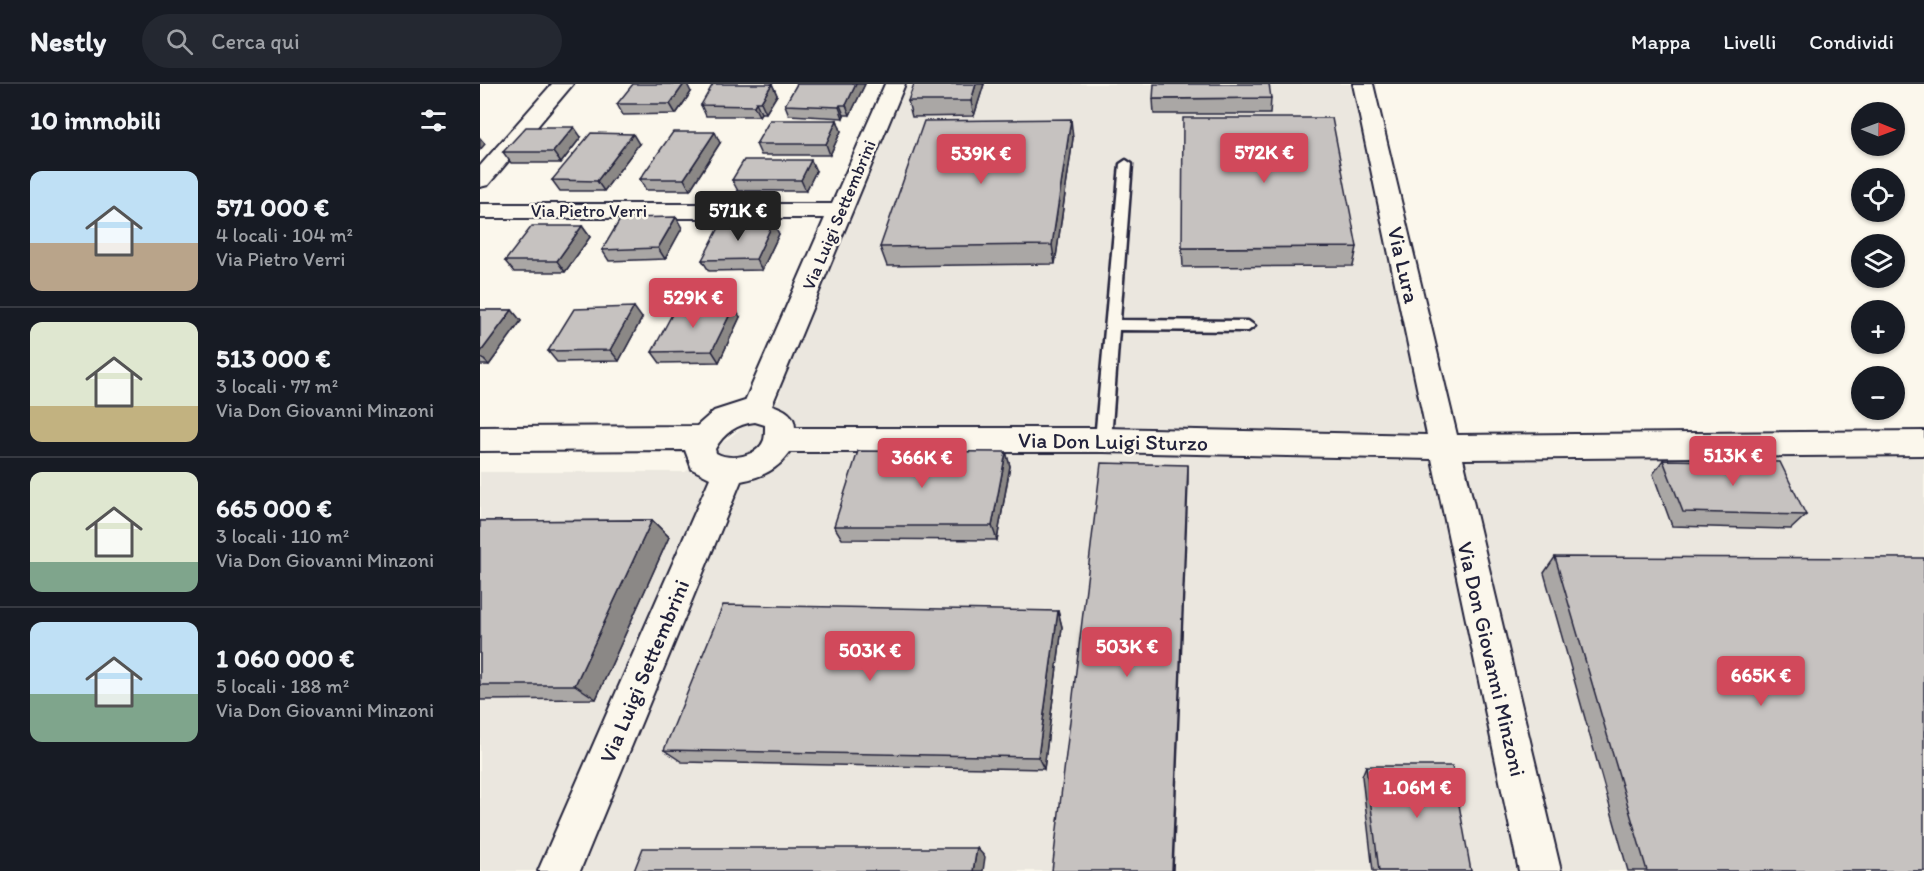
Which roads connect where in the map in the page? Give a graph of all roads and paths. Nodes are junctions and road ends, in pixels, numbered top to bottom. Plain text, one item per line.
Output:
1 (563, 84) edge
2 (895, 84) edge
3 (1363, 84) edge
4 (1126, 164) dead end
5 (480, 180) edge
6 (480, 211) edge
7 (842, 211) junction
8 (1113, 326) junction
9 (1248, 326) dead end
10 (755, 411) junction
11 (704, 438) junction
12 (480, 439) edge
13 (781, 440) junction
14 (1103, 440) junction
15 (1924, 442) edge
16 (1444, 447) junction
17 (729, 471) junction
18 (559, 871) edge
19 (1540, 871) edge

1 - 5 street
2 - 7 street, Via Luigi Settembrini
3 - 16 street, Via Lura
4 - 8 lane
6 - 7 street, Via Pietro Verri
7 - 10 street, Via Luigi Settembrini
8 - 9 lane
8 - 14 lane
10 - 11 street
10 - 13 street
11 - 12 street
11 - 17 street
13 - 14 street, Via Don Luigi Sturzo
13 - 17 street
14 - 16 street, Via Don Luigi Sturzo
15 - 16 street, Via Don Luigi Sturzo
16 - 19 street, Via Don Giovanni Minzoni
17 - 18 street, Via Luigi Settembrini

